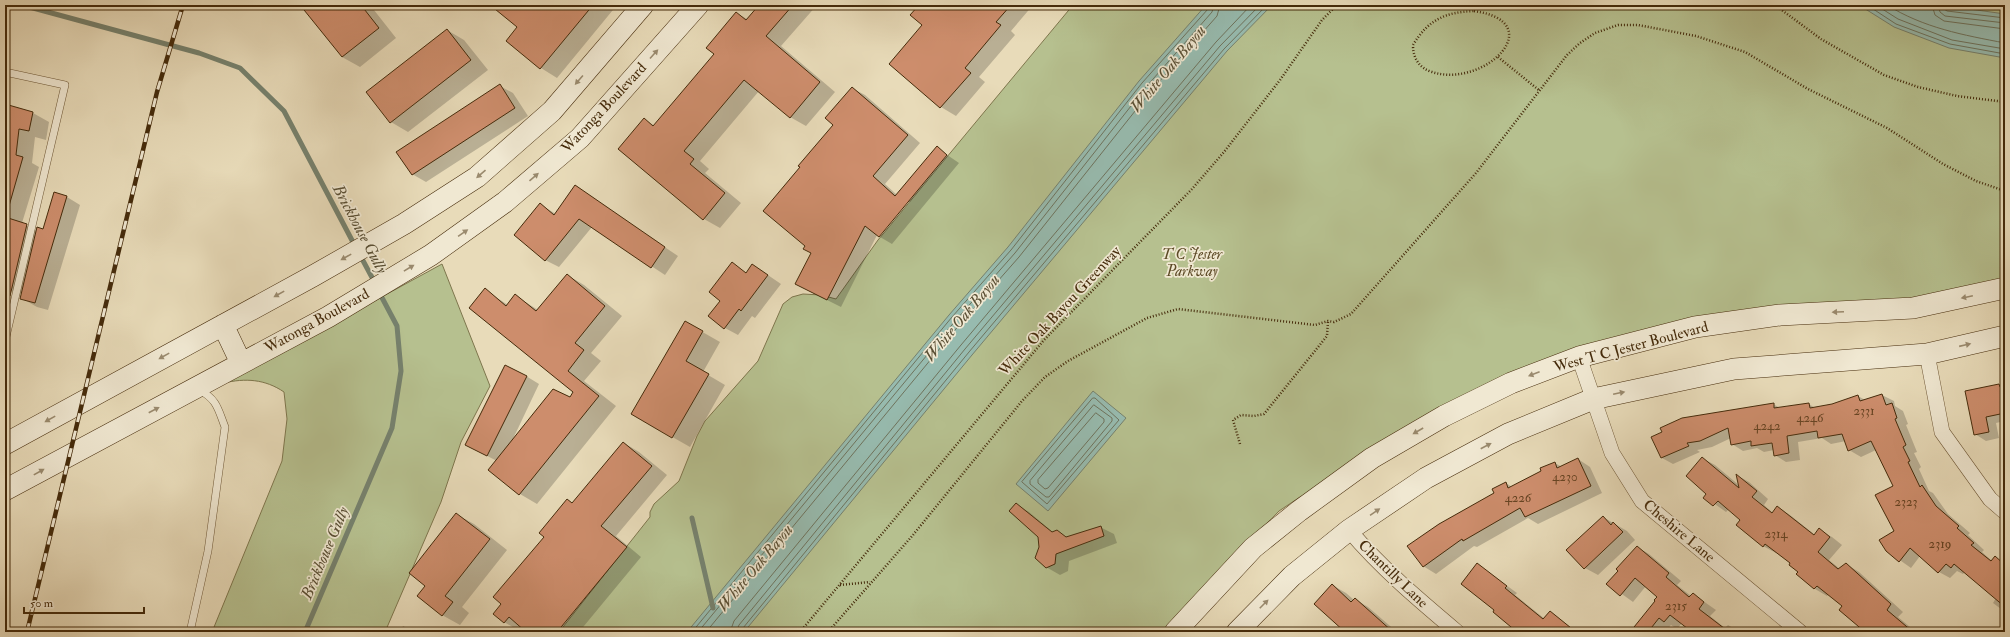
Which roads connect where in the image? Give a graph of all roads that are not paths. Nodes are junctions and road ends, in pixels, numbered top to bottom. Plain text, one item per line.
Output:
1 (643, 5) edge
2 (698, 5) edge
3 (5, 72) edge
4 (2005, 288) edge
5 (223, 325) junction
6 (2005, 336) edge
7 (5, 341) edge
8 (1927, 354) junction
9 (1578, 357) junction
10 (241, 363) junction
11 (194, 388) junction
12 (1593, 399) junction
13 (5, 444) edge
14 (5, 490) edge
15 (2005, 512) edge
16 (1348, 530) junction
17 (190, 632) edge
18 (1175, 632) edge
19 (1237, 632) edge
20 (1457, 632) edge
21 (1800, 632) edge

1 -> 5 main road
10 -> 2 main road, Watonga Boulevard
3 - 7 lane
4 -> 9 main road, West T C Jester Boulevard
5 - 10 main road
5 -> 13 main road
8 -> 6 main road
12 -> 8 main road
8 - 15 street
9 - 12 street, Cheshire Lane
9 -> 18 main road, West T C Jester Boulevard
10 - 11 main road, Watonga Boulevard
14 -> 11 main road, Watonga Boulevard
11 - 17 lane
16 -> 12 main road
12 - 21 street, Cheshire Lane
19 -> 16 main road
16 - 20 street, Chantilly Lane

